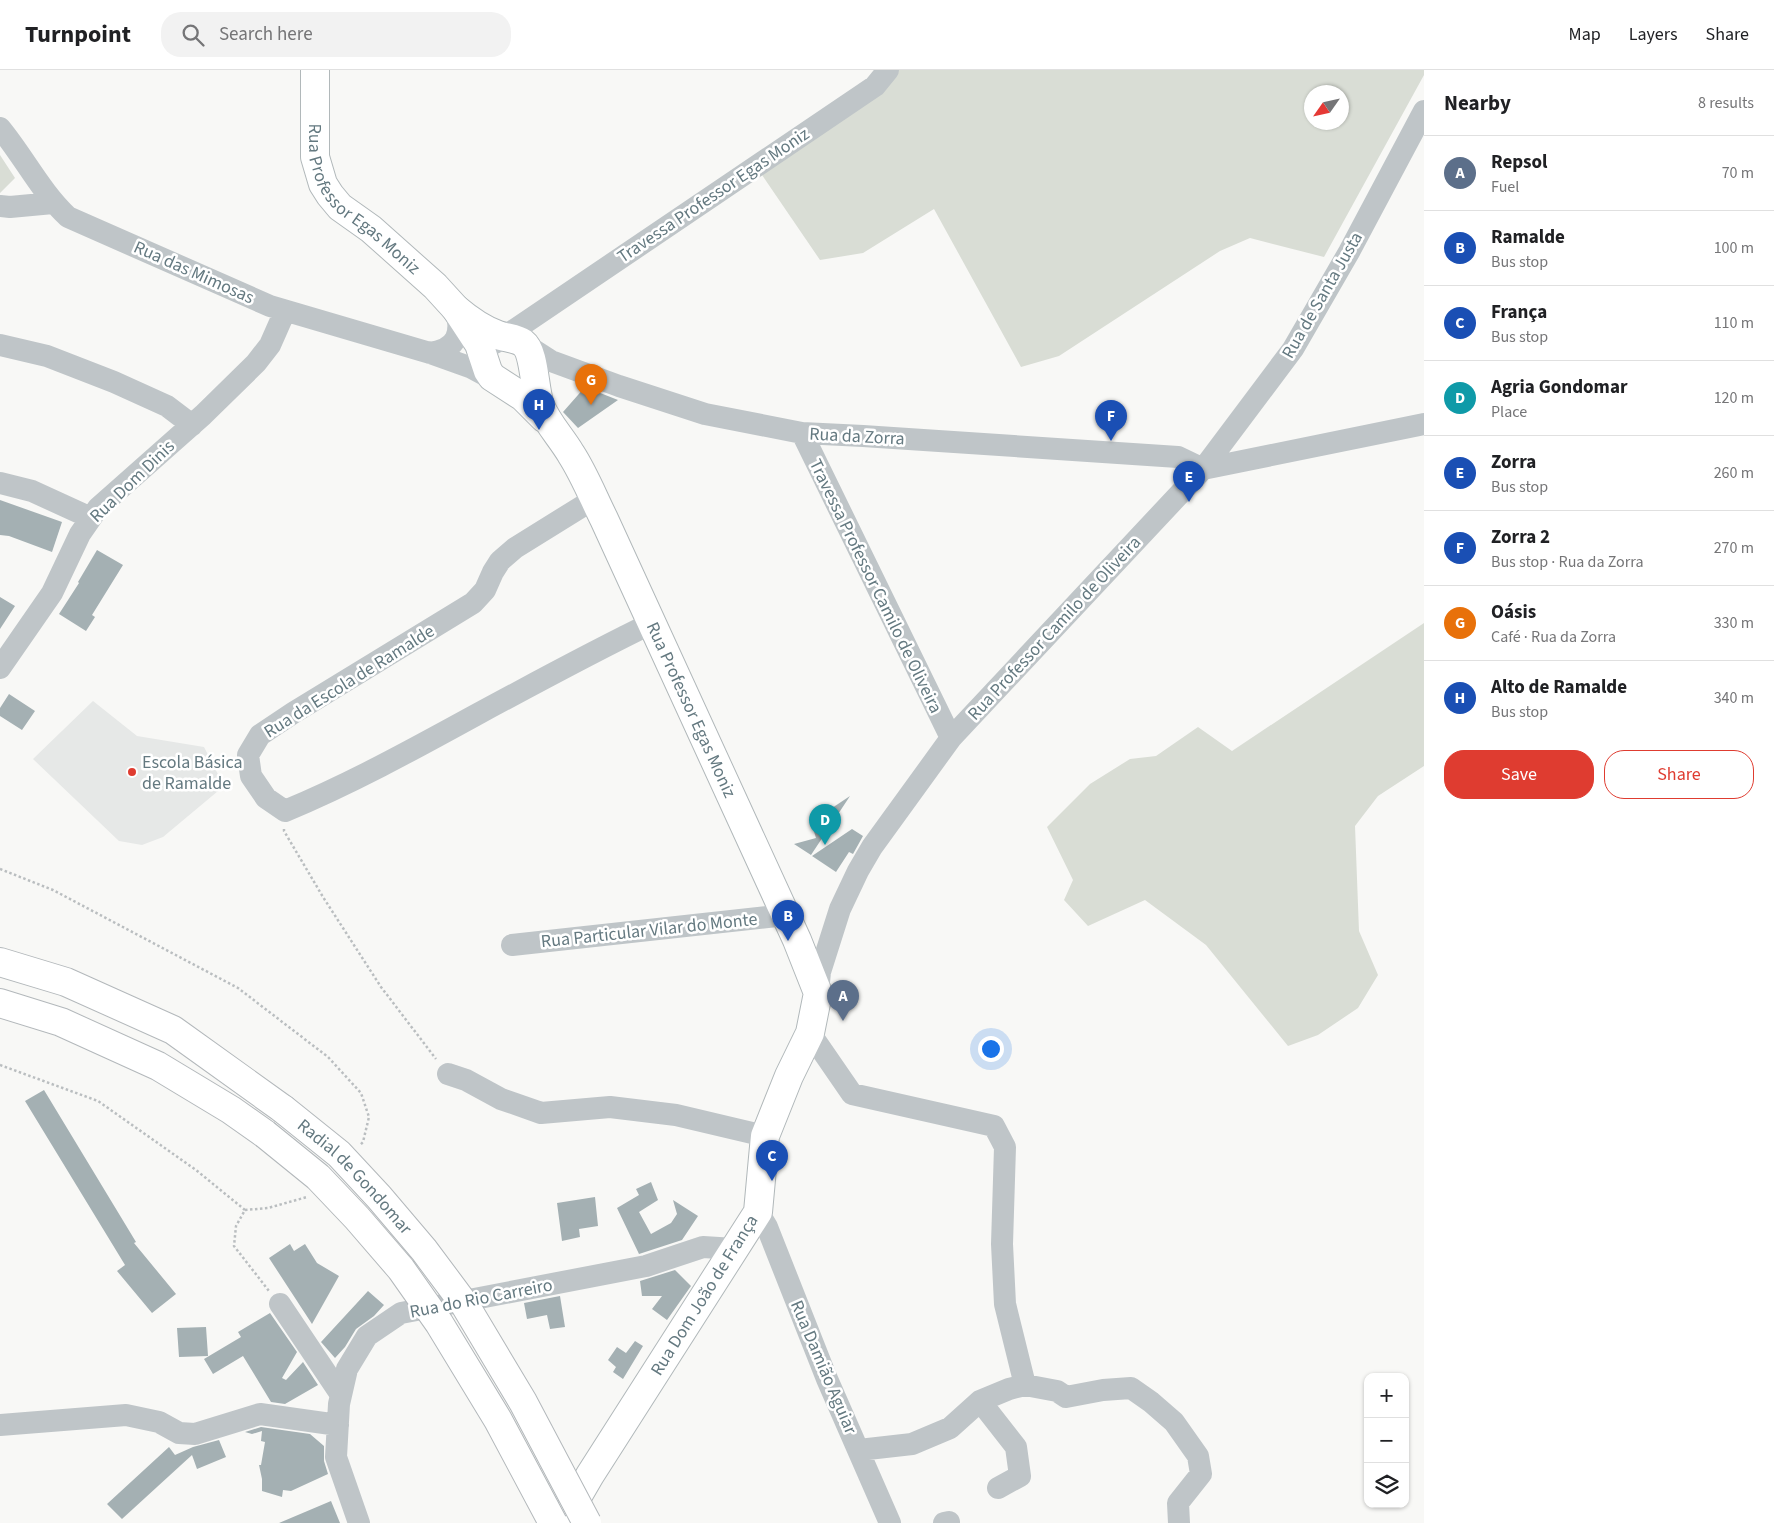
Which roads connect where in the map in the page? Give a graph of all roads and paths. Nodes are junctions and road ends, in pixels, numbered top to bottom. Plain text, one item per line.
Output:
1 (315, 70) edge
2 (888, 70) edge
3 (1424, 111) edge
4 (0, 128) edge
5 (53, 203) junction
6 (0, 206) edge
7 (456, 309) junction
8 (285, 311) junction
9 (0, 345) edge
10 (513, 345) junction
11 (430, 353) junction
12 (1424, 424) edge
13 (192, 425) junction
14 (556, 432) junction
15 (802, 433) junction
16 (1203, 469) junction
17 (0, 483) edge
18 (594, 499) junction
19 (91, 518) junction
20 (652, 623) junction
21 (0, 668) edge
22 (951, 738) junction
23 (285, 812) junction
24 (0, 869) edge
25 (786, 915) junction
26 (512, 944) dead end
27 (0, 962) edge
28 (818, 993) junction
29 (0, 1003) edge
30 (810, 1033) junction
31 (0, 1065) edge
32 (448, 1074) joint
33 (765, 1136) junction
34 (358, 1149) dead end
35 (314, 1192) dead end
36 (245, 1210) junction
37 (758, 1212) junction
38 (735, 1250) junction
39 (280, 1304) joint
40 (1025, 1385) junction
41 (340, 1395) junction
42 (980, 1401) junction
43 (0, 1425) edge
44 (338, 1425) junction
45 (859, 1450) junction
46 (998, 1488) dead end
47 (359, 1523) edge
48 (553, 1523) edge
49 (562, 1523) edge
50 (587, 1523) edge
51 (890, 1523) edge
52 (1179, 1523) edge

1 - 7 main road, Rua Professor Egas Moniz
2 - 10 street, Travessa Professor Egas Moniz
3 - 16 street, Rua de Santa Justa
4 - 5 street, Rua das Mimosas
5 - 6 street
5 - 8 street, Rua das Mimosas
7 - 10 main road, Rua Professor Egas Moniz
7 - 11 street
8 - 11 street, Rua das Mimosas
8 - 13 street, Rua Dom Dinis
9 - 13 street
10 - 11 street, Rua das Mimosas
10 - 11 street, Rua das Mimosas
10 - 14 main road, Rua Professor Egas Moniz
10 - 14 main road, Rua Professor Egas Moniz
10 - 15 street, Rua da Zorra
12 - 16 street
13 - 19 street, Rua Dom Dinis
14 - 18 main road, Rua Professor Egas Moniz
15 - 16 street, Rua da Zorra
15 - 22 street, Travessa Professor Camilo de Oliveira
16 - 22 street, Rua Professor Camilo de Oliveira
17 - 19 street
18 - 20 main road, Rua Professor Egas Moniz
18 - 23 street, Rua da Escola de Ramalde
19 - 21 street, Rua Dom Dinis
20 - 23 street
20 - 25 main road, Rua Professor Egas Moniz
22 - 28 street, Rua Professor Camilo de Oliveira
23 - 32 path
24 - 34 path
25 - 26 street, Rua Particular Vilar do Monte
25 - 28 main road, Rua Professor Egas Moniz
27 - 50 main road, Radial de Gondomar, bridge
28 - 30 main road, Rua Dom João de França
29 - 48 main road, Radial de Gondomar, bridge
30 - 33 main road, Rua Dom João de França
30 - 40 street
31 - 36 path
32 - 33 street
33 - 37 main road, Rua Dom João de França
35 - 36 path
36 - 39 path
37 - 38 main road, Rua Dom João de França
37 - 45 street, Rua Damião Aguiar
38 - 41 street, Rua do Rio Carreiro
38 - 49 main road, Rua Dom João de França
39 - 41 street
40 - 42 street
40 - 52 street
41 - 44 street, Rua do Rio Carreiro
42 - 45 street
42 - 46 street
43 - 44 street
44 - 47 street, Rua do Rio Carreiro
45 - 51 street, Rua Damião Aguiar

